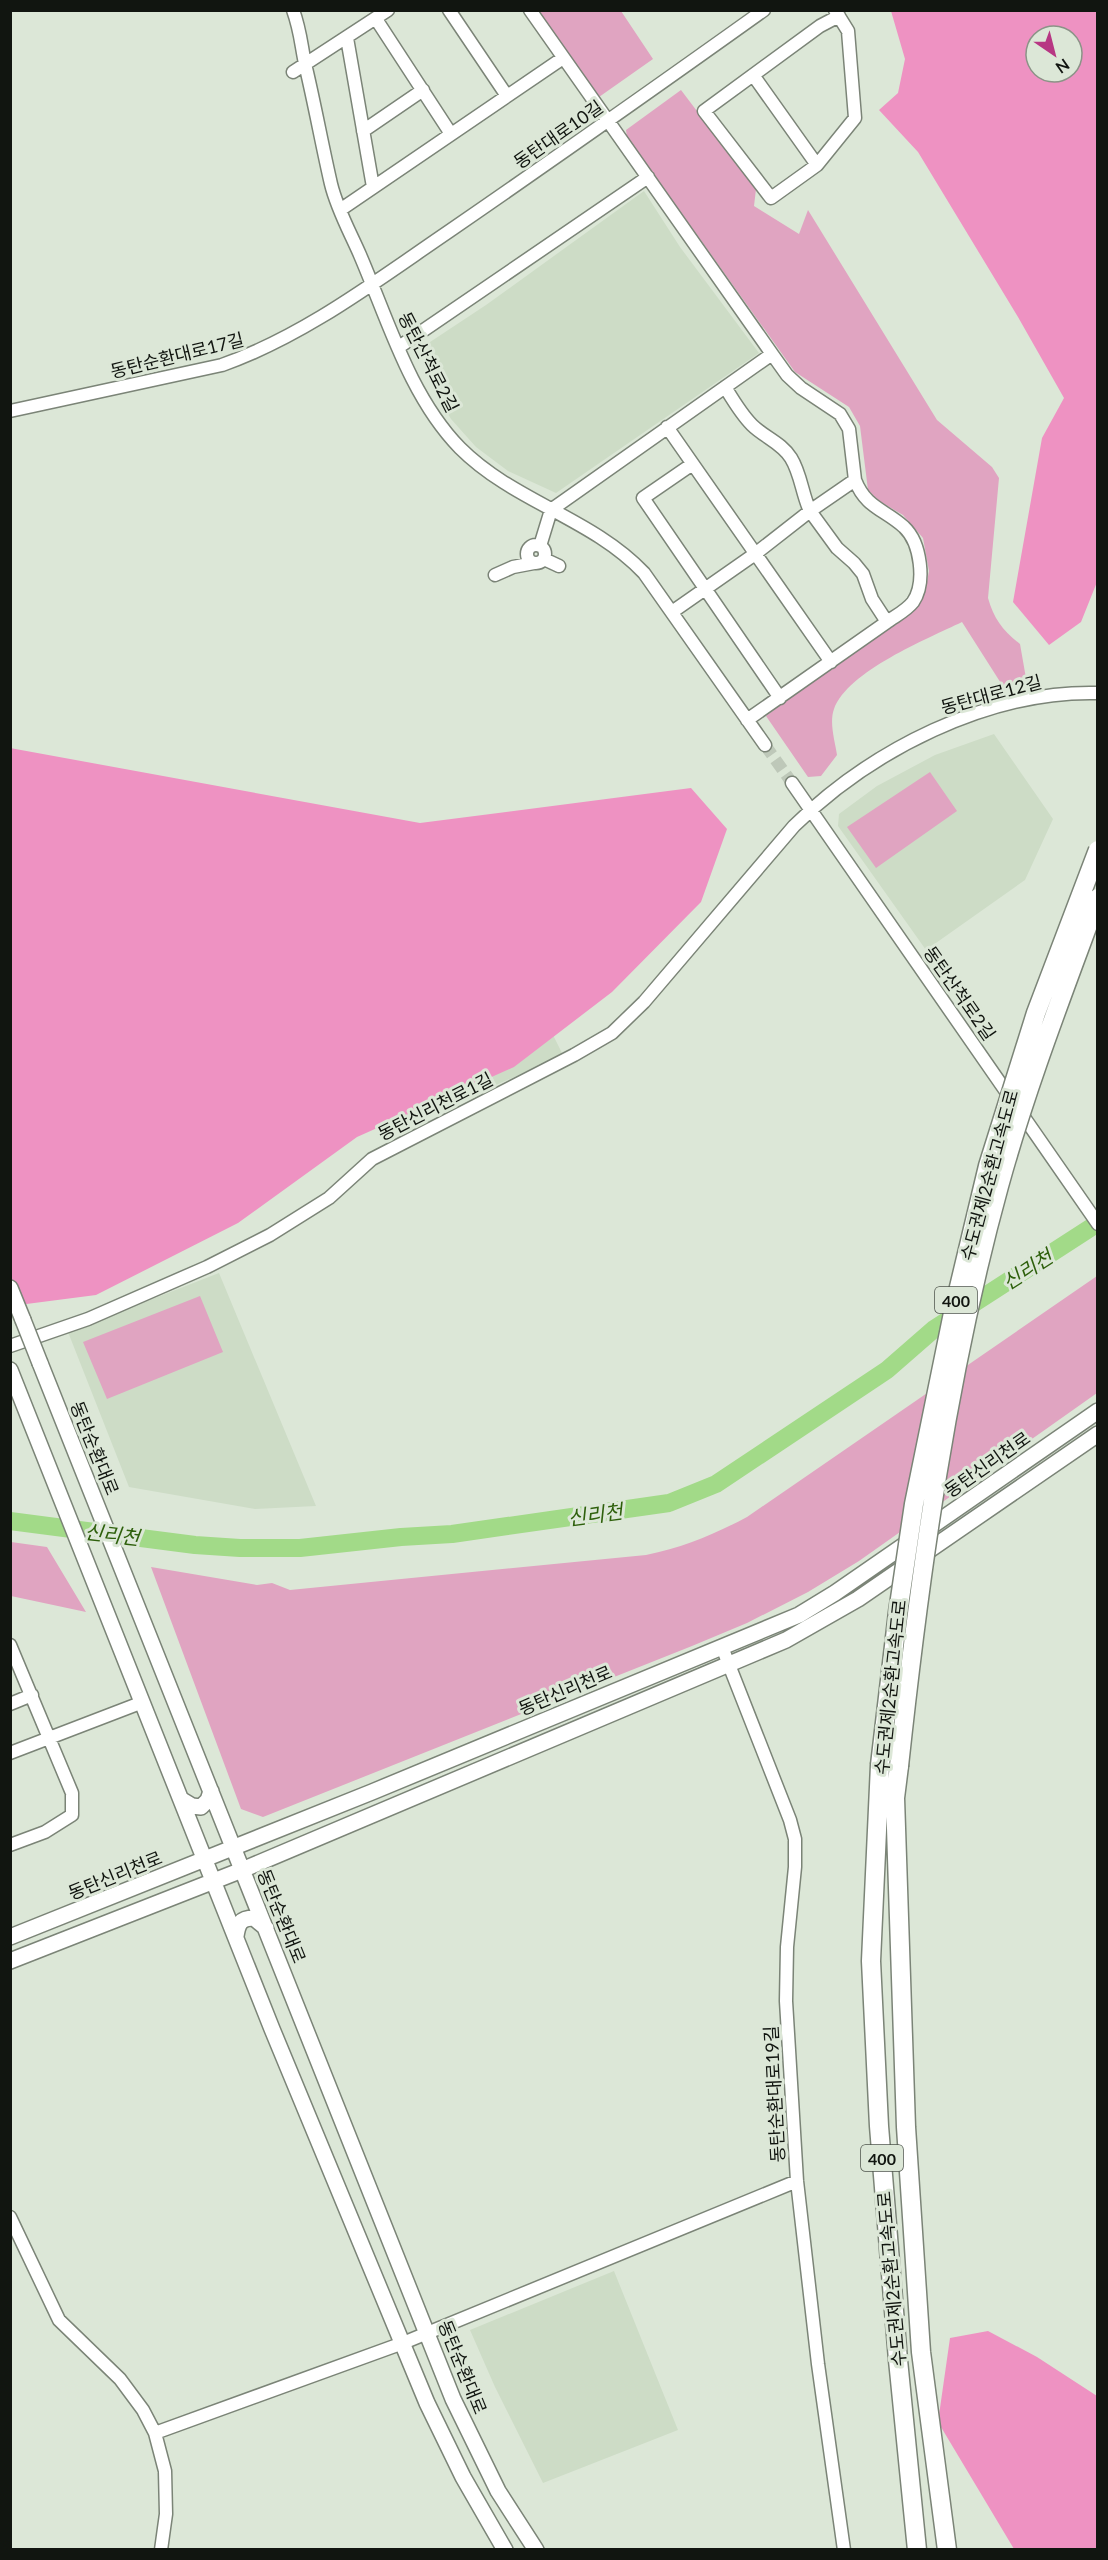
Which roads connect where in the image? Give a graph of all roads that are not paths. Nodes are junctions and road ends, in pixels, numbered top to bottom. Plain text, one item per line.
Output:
1 (388, 10) edge
2 (449, 10) edge
3 (530, 10) edge
4 (764, 10) edge
5 (294, 11) edge
6 (837, 13) edge
7 (376, 19) junction
8 (347, 38) junction
9 (563, 58) junction
10 (306, 66) junction
11 (293, 72) dead end
12 (753, 75) junction
13 (423, 90) junction
14 (507, 96) junction
15 (604, 116) junction
16 (363, 131) junction
17 (451, 134) junction
18 (817, 165) junction
19 (648, 177) junction
20 (373, 187) junction
21 (340, 210) junction
22 (371, 284) junction
23 (399, 346) junction
24 (772, 354) junction
25 (725, 387) junction
26 (10, 411) edge
27 (667, 428) junction
28 (692, 465) junction
29 (855, 480) junction
30 (551, 510) junction
31 (810, 511) junction
32 (755, 554) junction
33 (535, 559) junction
34 (559, 566) dead end
35 (495, 575) dead end
36 (705, 590) junction
37 (672, 612) junction
38 (887, 622) junction
39 (831, 662) junction
40 (1098, 693) edge
41 (780, 698) junction
42 (747, 720) junction
43 (765, 745) tunnel mouth
44 (792, 783) tunnel mouth
45 (811, 809) junction
46 (1098, 850) edge
47 (1098, 898) edge
48 (1098, 1224) edge
49 (10, 1288) edge
50 (10, 1346) edge
51 (12, 1373) edge
52 (1098, 1411) edge
53 (1098, 1434) edge
54 (782, 1622) junction
55 (786, 1640) junction
56 (10, 1645) edge
57 (722, 1647) junction
58 (729, 1665) junction
59 (667, 1669) junction
60 (671, 1690) junction
61 (32, 1695) junction
62 (143, 1702) junction
63 (10, 1704) edge
64 (50, 1738) junction
65 (10, 1753) edge
66 (890, 1766) junction
67 (211, 1791) junction
68 (182, 1800) junction
69 (303, 1819) junction
70 (312, 1840) junction
71 (10, 1845) edge
72 (234, 1848) junction
73 (205, 1860) junction
74 (242, 1870) junction
75 (214, 1881) junction
76 (143, 1885) junction
77 (150, 1905) junction
78 (266, 1928) junction
79 (236, 1936) junction
80 (10, 1937) edge
81 (10, 1961) edge
82 (797, 2181) junction
83 (10, 2217) edge
84 (427, 2333) junction
85 (403, 2343) junction
86 (155, 2433) junction
87 (161, 2550) edge
88 (505, 2550) edge
89 (536, 2550) edge
90 (844, 2550) edge
91 (917, 2550) edge
92 (947, 2550) edge

1 - 7 street
2 - 14 street
3 - 9 street
4 - 15 street, 동탄대로10길
5 - 10 street, 동탄산척로2길
6 - 12 street
6 - 18 street
7 - 8 street
7 - 13 street
8 - 10 street
8 - 16 street
9 - 14 street
9 - 15 street
10 - 11 street
10 - 21 street, 동탄산척로2길
12 - 18 street
12 - 18 street
13 - 16 street
13 - 17 street
14 - 17 street
15 - 19 street
15 - 22 street, 동탄대로10길
16 - 20 street
17 - 20 street
19 - 23 street
19 - 24 street
20 - 21 street
21 - 22 street, 동탄산척로2길
22 - 23 street, 동탄산척로2길
22 - 26 street, 동탄순환대로17길
23 - 30 street, 동탄산척로2길
24 - 25 street
24 - 29 street
25 - 27 street
25 - 31 street
27 - 28 street
27 - 30 street
28 - 32 street
28 - 36 street
29 - 31 street
29 - 38 street
30 - 33 street
30 - 37 street, 동탄산척로2길
31 - 32 street
31 - 38 street
32 - 36 street
32 - 39 street
33 - 34 street
33 - 35 street
36 - 37 street
36 - 41 street
37 - 42 street, 동탄산척로2길
38 - 39 street
39 - 41 street
40 - 45 street, 동탄대로12길
41 - 42 street
42 - 43 street, 동탄산척로2길
44 - 45 street, 동탄산척로2길
45 - 48 street, 동탄산척로2길
45 - 50 street, 동탄신리천로1길
46 - 66 highway, 수도권제2순환고속도로 / 400, bridge
47 - 66 highway, 수도권제2순환고속도로 / 400, bridge
49 - 67 main road, 동탄순환대로, bridge
51 - 62 main road
52 - 54 main road, 동탄신리천로
53 - 55 main road, 동탄신리천로
54 - 55 main road
54 - 57 main road, 동탄신리천로
55 - 58 main road, 동탄신리천로
56 - 61 street
57 - 58 street, 동탄순환대로19길
57 - 59 main road, 동탄신리천로
58 - 60 main road, 동탄신리천로
58 - 82 street, 동탄순환대로19길
59 - 60 main road
59 - 69 main road, 동탄신리천로
60 - 70 main road, 동탄신리천로
61 - 63 street
61 - 64 street
62 - 64 street
62 - 68 main road
64 - 65 street
64 - 71 street
66 - 91 highway, 수도권제2순환고속도로 / 400
66 - 92 highway, 수도권제2순환고속도로 / 400
67 - 68 main road
67 - 72 main road, 동탄순환대로
68 - 73 main road
69 - 70 main road
69 - 72 main road, 동탄신리천로
70 - 74 main road, 동탄신리천로
72 - 73 main road, 동탄신리천로
72 - 74 main road, 동탄순환대로
73 - 75 main road
73 - 76 main road, 동탄신리천로
74 - 75 main road, 동탄신리천로
74 - 78 main road, 동탄순환대로
75 - 77 main road, 동탄신리천로
75 - 79 main road
76 - 77 main road
76 - 80 main road, 동탄신리천로
77 - 81 main road, 동탄신리천로
78 - 79 main road
78 - 84 main road, 동탄순환대로
79 - 85 main road
82 - 84 street
82 - 90 street, 동탄순환대로19길
83 - 86 street
84 - 85 street
84 - 89 main road, 동탄순환대로
85 - 86 street
85 - 88 main road
86 - 87 street

